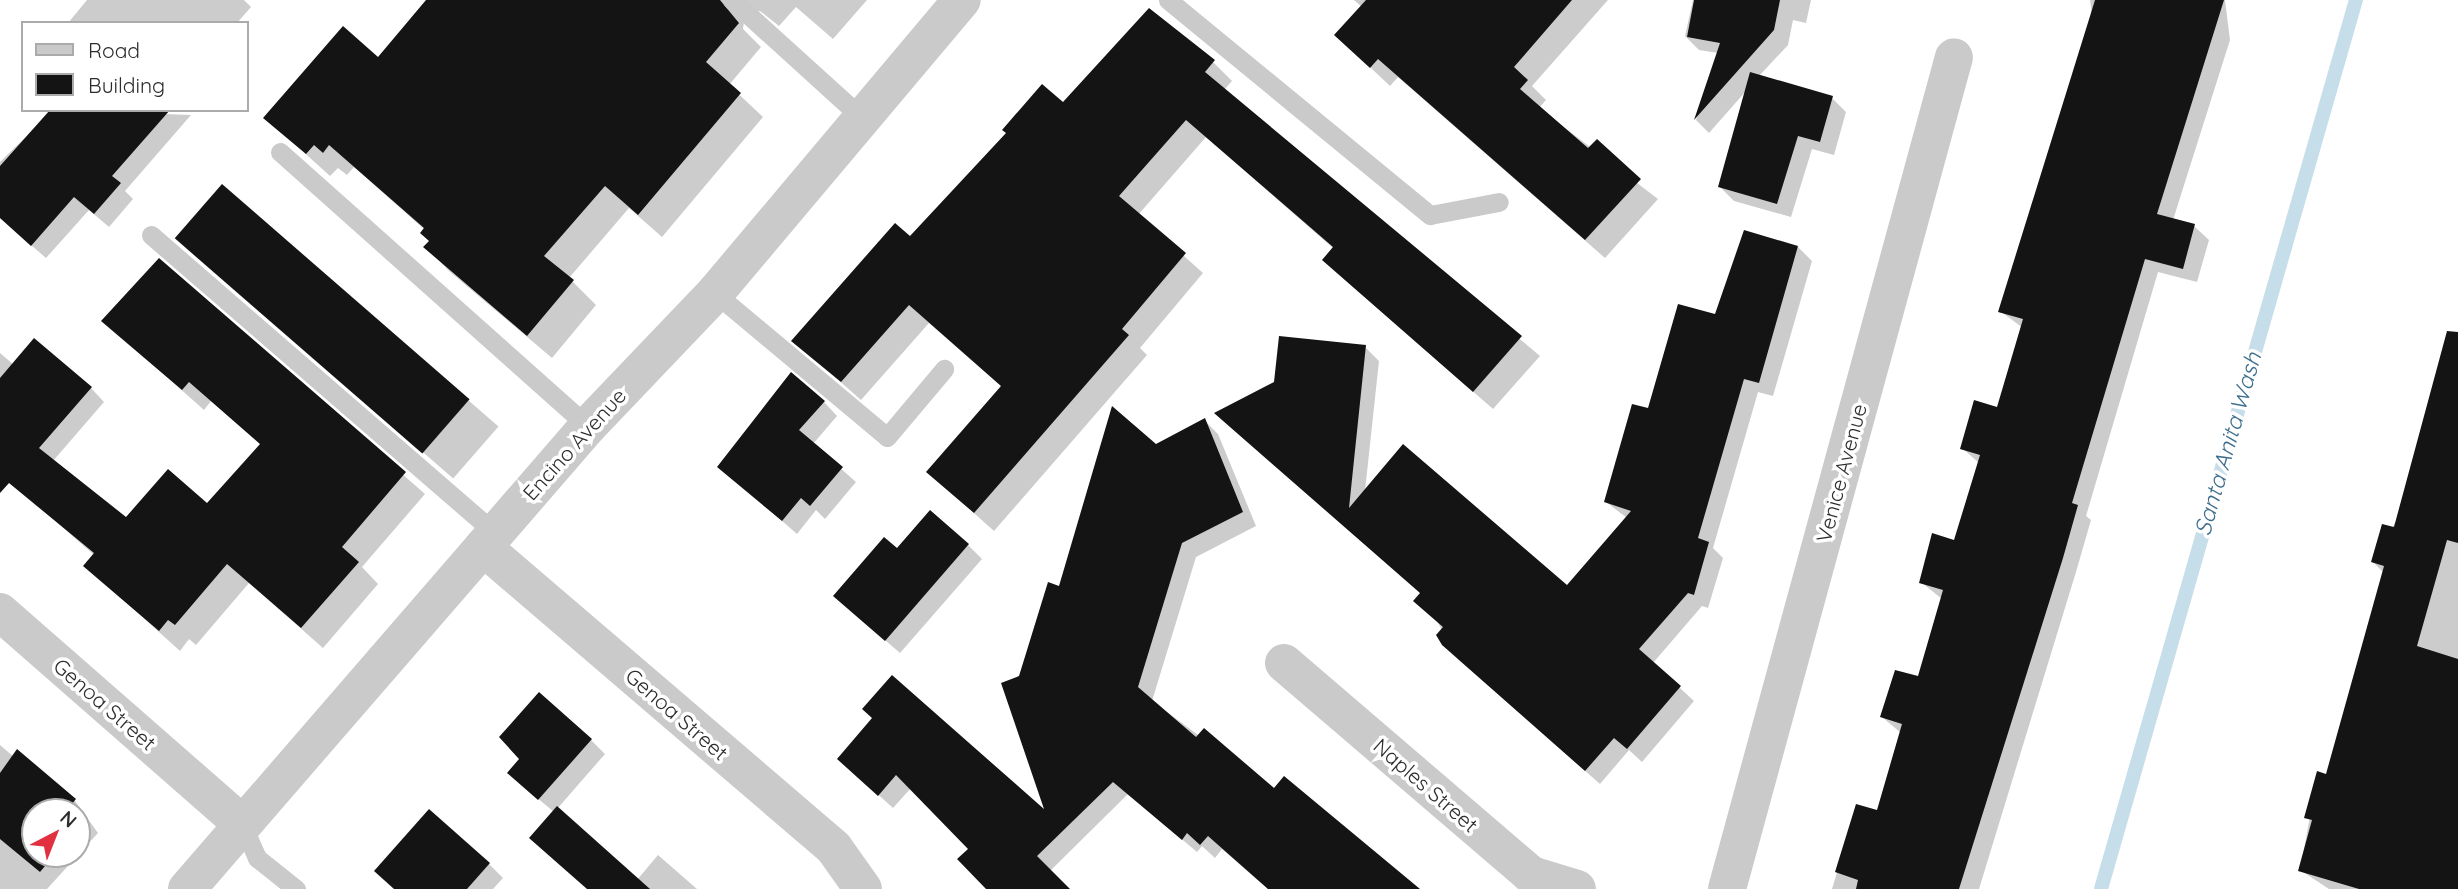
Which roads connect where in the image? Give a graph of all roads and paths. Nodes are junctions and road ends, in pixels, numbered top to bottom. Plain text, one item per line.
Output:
1 (732, 0) edge
2 (962, 0) edge
3 (1168, 0) edge
4 (1954, 57) dead end
5 (861, 117) junction
6 (280, 152) dead end
7 (1499, 202) dead end
8 (151, 235) dead end
9 (715, 293) junction
10 (944, 369) dead end
11 (588, 426) junction
12 (489, 540) junction
13 (0, 612) edge
14 (1284, 663) dead end
15 (242, 824) junction
16 (187, 889) edge
17 (296, 889) edge
18 (863, 889) edge
19 (1577, 889) edge
20 (1727, 889) edge

1 - 5 lane
2 - 5 street, Encino Avenue
3 - 7 lane
4 - 20 street, Venice Avenue
5 - 9 street, Encino Avenue
6 - 11 lane
8 - 12 lane
9 - 10 lane
9 - 11 street, Encino Avenue
11 - 12 street, Encino Avenue
12 - 15 street, Encino Avenue
12 - 18 street, Genoa Street
13 - 15 street, Genoa Street
14 - 19 street, Naples Street
15 - 16 street, Encino Avenue
15 - 17 lane

